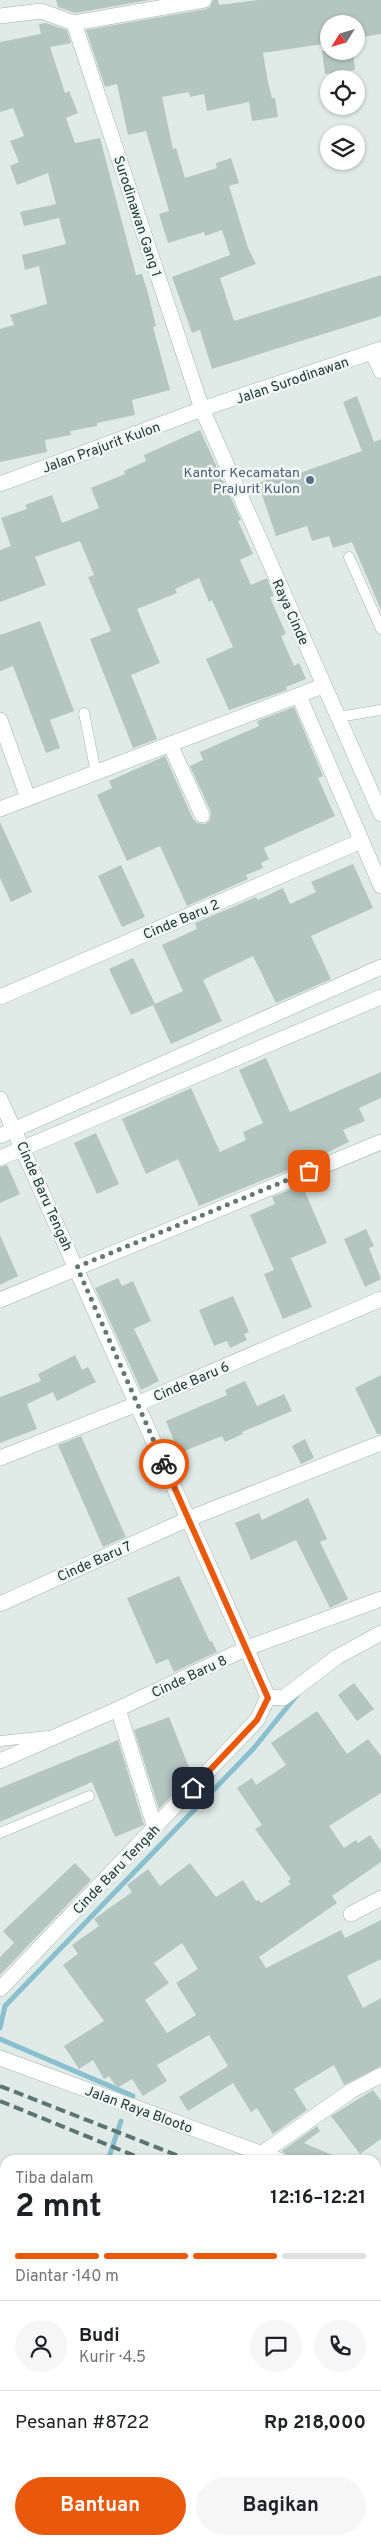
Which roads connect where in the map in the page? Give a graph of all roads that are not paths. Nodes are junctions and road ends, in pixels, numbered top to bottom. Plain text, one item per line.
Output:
1 (204, 0) edge
2 (0, 16) edge
3 (74, 23) junction
4 (377, 351) edge
5 (381, 371) edge
6 (202, 409) junction
7 (0, 484) edge
8 (349, 557) dead end
9 (381, 628) edge
10 (323, 686) junction
11 (299, 696) junction
12 (381, 710) edge
13 (84, 713) dead end
14 (338, 717) junction
15 (0, 720) edge
16 (170, 744) junction
17 (96, 773) junction
18 (28, 798) junction
19 (0, 809) edge
20 (381, 814) edge
21 (202, 815) dead end
22 (361, 841) junction
23 (381, 886) edge
24 (381, 967) edge
25 (0, 997) edge
26 (381, 997) edge
27 (0, 1099) edge
28 (15, 1130) junction
29 (0, 1136) edge
30 (381, 1142) edge
31 (23, 1148) junction
32 (0, 1158) edge
33 (77, 1267) junction
34 (381, 1299) edge
35 (0, 1300) edge
36 (137, 1404) junction
37 (381, 1443) edge
38 (0, 1458) edge
39 (188, 1519) junction
40 (381, 1599) edge
41 (0, 1604) edge
42 (381, 1633) edge
43 (247, 1648) junction
44 (268, 1698) junction
45 (118, 1709) junction
46 (62, 1734) junction
47 (0, 1741) edge
48 (0, 1761) edge
49 (89, 1796) dead end
50 (155, 1828) junction
51 (0, 1833) edge
52 (381, 1898) edge
53 (352, 1914) dead end
54 (0, 1989) edge
55 (0, 2058) edge
56 (381, 2074) edge
57 (261, 2154) junction
58 (264, 2155) edge

1 - 3 street
2 - 3 street
3 - 6 street, Surodinawan Gang 1
4 - 5 street
4 - 6 street, Jalan Surodinawan
6 - 7 street, Jalan Prajurit Kulon
6 - 10 street, Raya Cinde
8 - 9 lane
10 - 11 street
10 - 14 street, Raya Cinde
11 - 16 street
11 - 22 street
12 - 14 lane
13 - 17 lane
14 - 20 street, Raya Cinde
15 - 18 street
16 - 17 street
16 - 21 street
17 - 18 street
18 - 19 street
22 - 23 street
22 - 25 street, Cinde Baru 2
24 - 28 street
26 - 31 street
27 - 28 street, Cinde Baru Tengah
28 - 29 street
28 - 31 street, Cinde Baru Tengah
30 - 33 street
31 - 32 street
31 - 33 street, Cinde Baru Tengah
33 - 35 street
33 - 36 street, Cinde Baru Tengah
34 - 36 street, Cinde Baru 6
36 - 38 street, Cinde Baru 6
36 - 39 street, Cinde Baru Tengah
37 - 39 street, Cinde Baru 7
39 - 41 street, Cinde Baru 7
39 - 43 street, Cinde Baru Tengah
40 - 43 street, Cinde Baru 8
42 - 44 street
43 - 44 street, Cinde Baru Tengah
43 - 45 street, Cinde Baru 8
44 - 50 street, Cinde Baru Tengah
45 - 46 street, Cinde Baru 8
45 - 50 street
46 - 47 lane
46 - 48 street, Cinde Baru 8
49 - 51 lane
50 - 54 street, Cinde Baru Tengah
52 - 53 street
55 - 57 street, Jalan Raya Blooto
56 - 57 street
57 - 58 street, Jalan Raya Blooto

